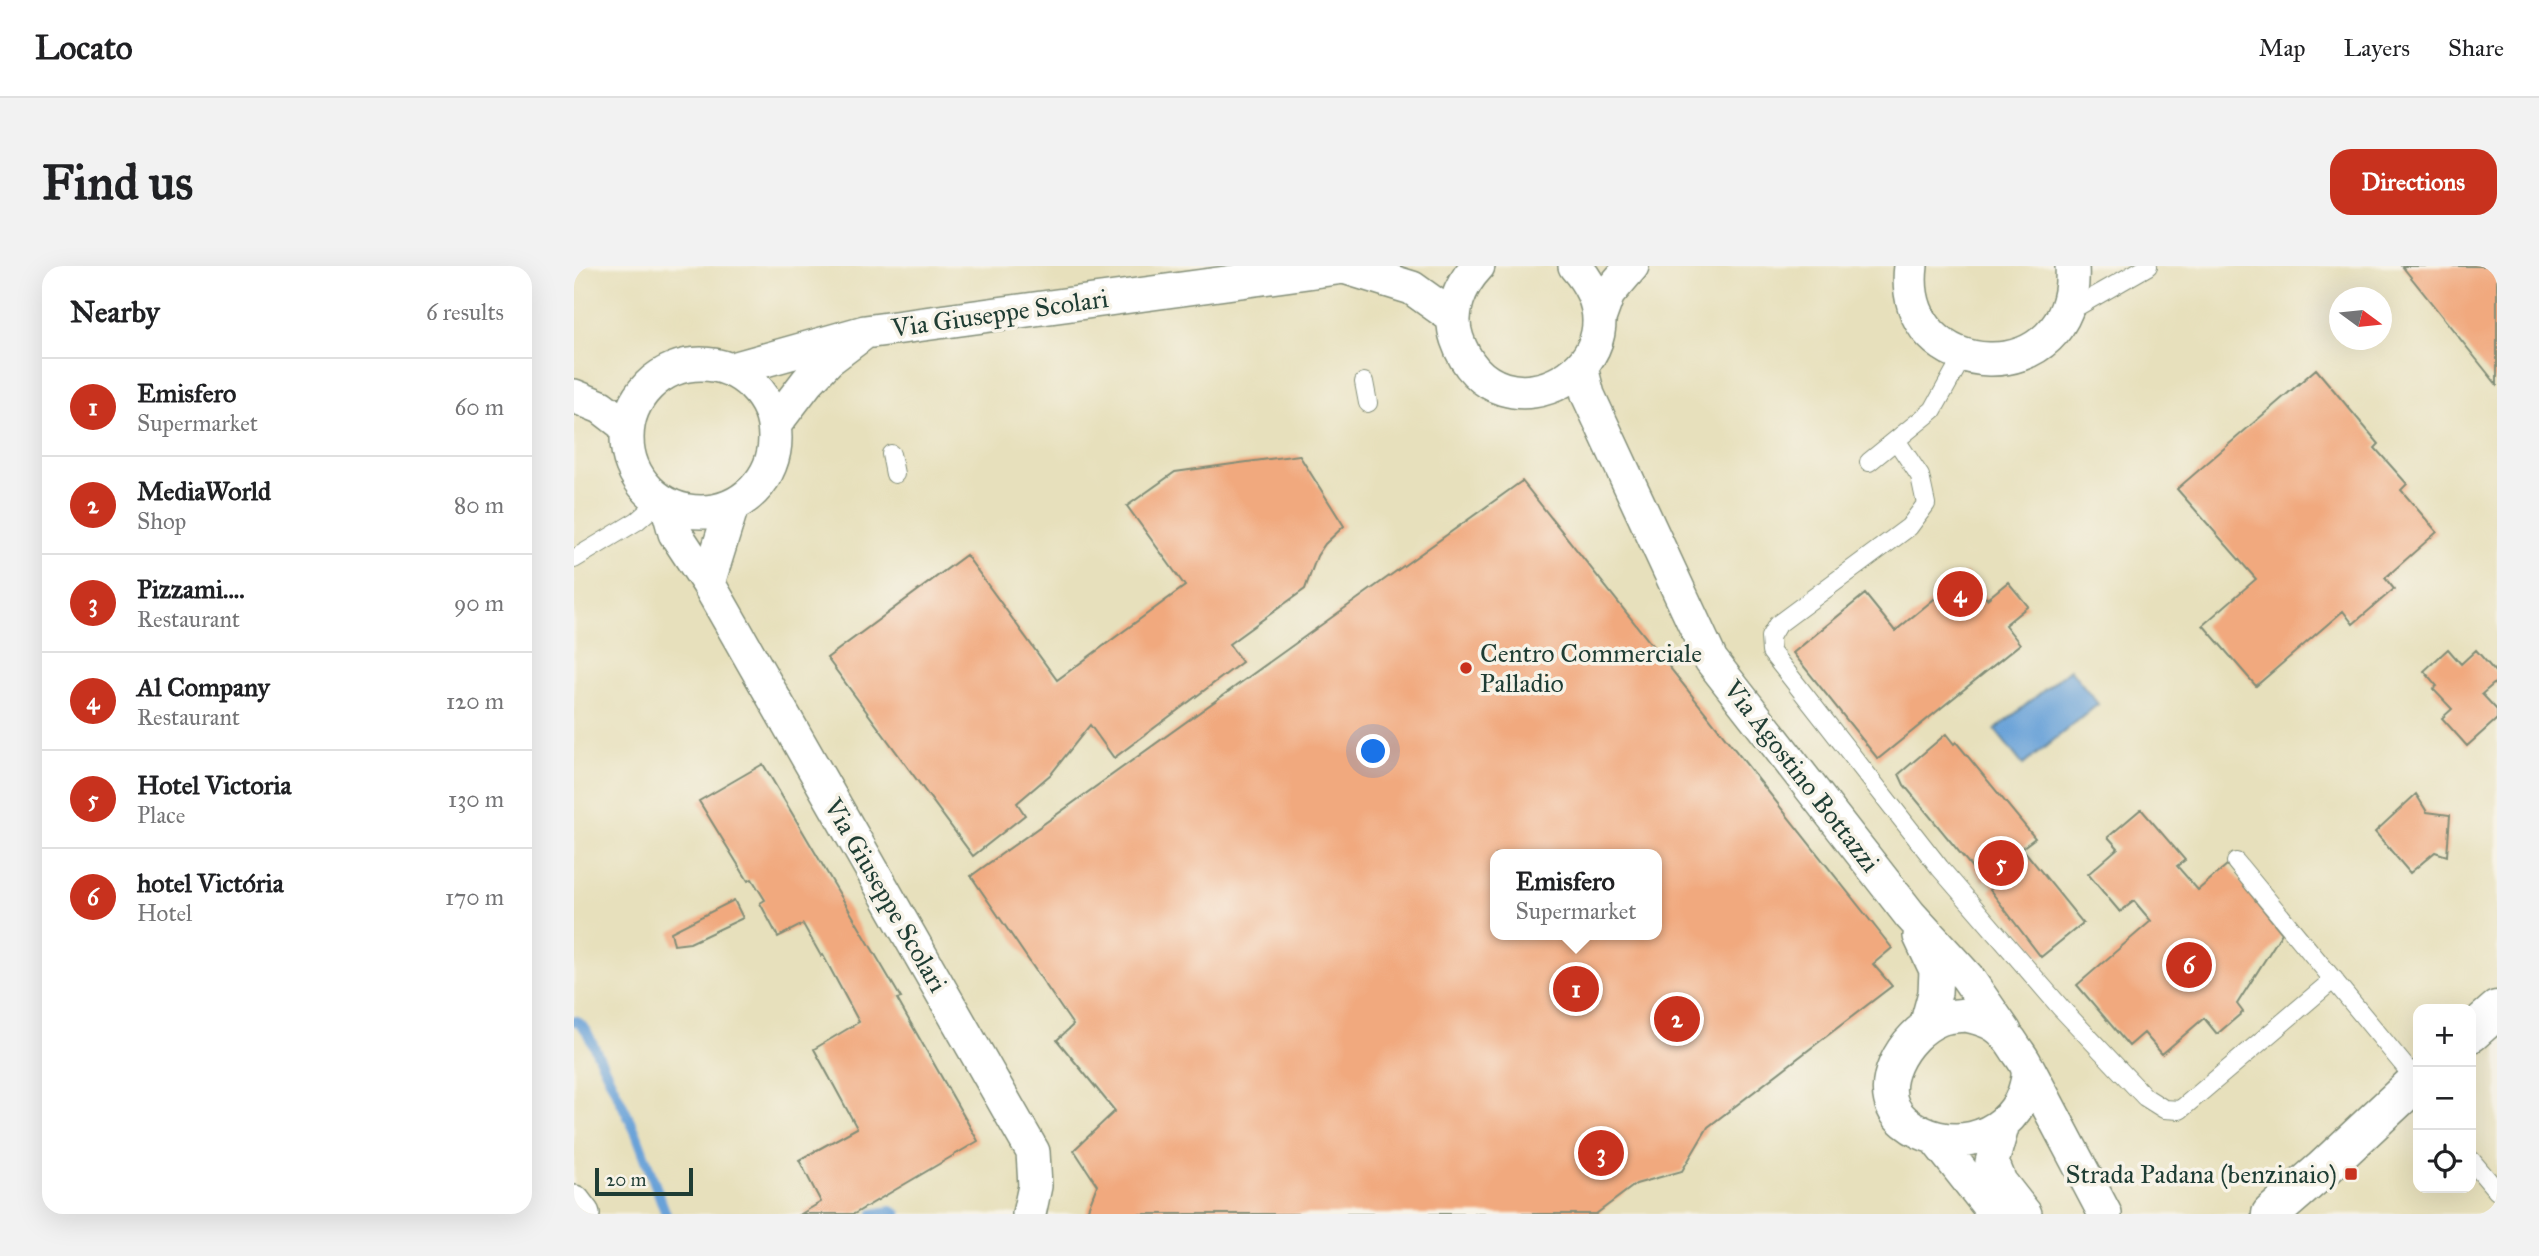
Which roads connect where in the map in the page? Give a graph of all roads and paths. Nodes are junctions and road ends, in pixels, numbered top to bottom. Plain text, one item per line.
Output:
1 (1478, 266) edge
2 (1575, 266) edge
3 (1632, 266) edge
4 (2071, 266) edge
5 (2148, 266) edge
6 (1347, 267) edge
7 (1904, 274) edge
8 (2066, 313) junction
9 (1454, 318) junction
10 (1599, 318) junction
11 (864, 332) junction
12 (1964, 356) junction
13 (1581, 367) junction
14 (733, 369) junction
15 (1364, 382) dead end
16 (574, 396) edge
17 (1368, 402) dead end
18 (775, 424) junction
19 (627, 427) junction
20 (1896, 440) junction
21 (891, 454) dead end
22 (1869, 462) dead end
23 (895, 474) dead end
24 (664, 503) junction
25 (732, 506) junction
26 (574, 559) edge
27 (708, 583) junction
28 (2236, 862) dead end
29 (1910, 915) junction
30 (2334, 979) junction
31 (2497, 1010) edge
32 (1926, 1026) junction
33 (2476, 1029) edge
34 (2005, 1031) junction
35 (2028, 1068) junction
36 (2413, 1074) edge
37 (2413, 1085) edge
38 (2003, 1124) junction
39 (1934, 1138) junction
40 (2476, 1166) edge
41 (2497, 1191) edge
42 (574, 1202) edge
43 (2287, 1205) edge
44 (583, 1214) edge
45 (1029, 1214) edge
46 (1995, 1214) edge
47 (2025, 1214) edge
48 (2105, 1214) edge

1 - 9 street
2 - 10 street
3 - 10 street
4 - 8 street
5 - 8 lane
6 - 9 street, Via Giuseppe Scolari
6 - 11 street, Via Giuseppe Scolari
7 - 12 street
8 - 12 street
9 - 13 street
10 - 13 street
11 - 14 street, Via Giuseppe Scolari
11 - 18 street, Via Giuseppe Scolari
12 - 20 lane
13 - 29 street, Via Agostino Bottazzi
14 - 18 street
14 - 19 street, Via Giuseppe Scolari
15 - 17 lane
16 - 19 street
18 - 25 street
19 - 24 street, Via Giuseppe Scolari
20 - 22 lane
20 - 30 lane
21 - 23 lane
24 - 25 street
24 - 26 lane
24 - 27 street, Via Giuseppe Scolari
25 - 27 street
27 - 45 street, Via Giuseppe Scolari
28 - 30 lane
29 - 32 street, Via Agostino Bottazzi
29 - 34 street, Via Agostino Bottazzi
30 - 36 lane
31 - 33 main road
32 - 34 street
32 - 39 street
34 - 35 street
35 - 38 street
35 - 48 street
37 - 43 main road
38 - 39 street
38 - 47 street
39 - 46 street
40 - 41 lane
42 - 44 street

